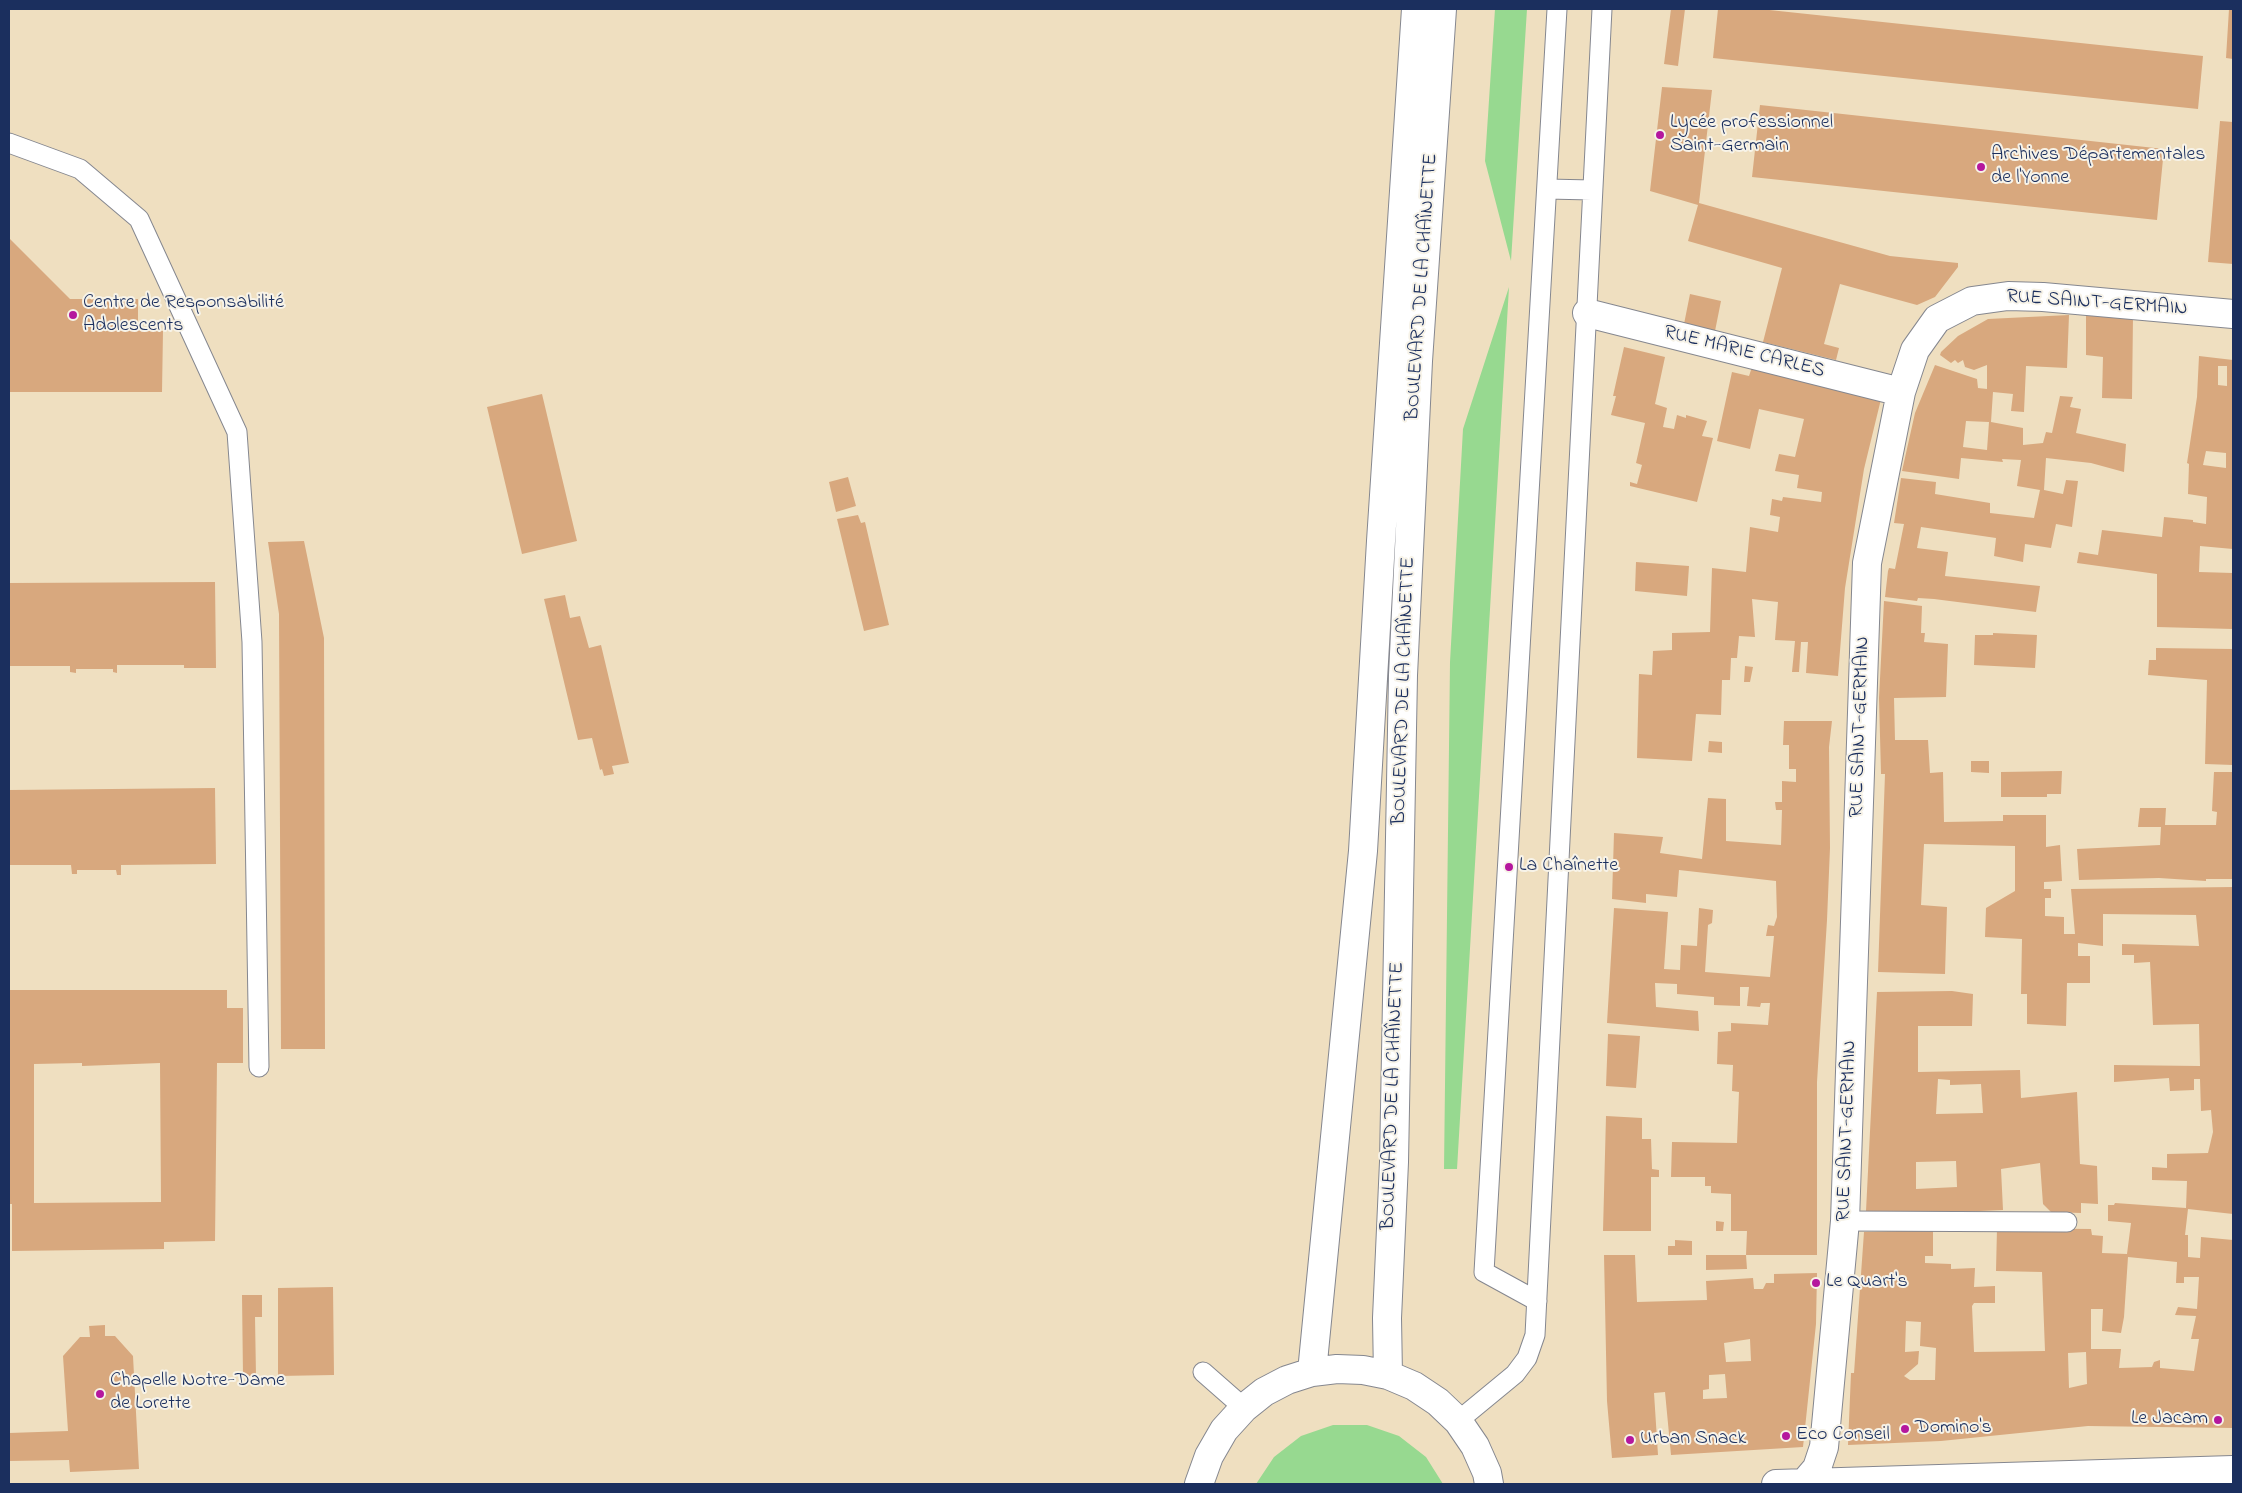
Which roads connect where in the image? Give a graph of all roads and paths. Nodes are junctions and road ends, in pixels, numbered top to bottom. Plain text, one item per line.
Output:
1 (1416, 9) edge
2 (1442, 9) edge
3 (1557, 9) edge
4 (1602, 9) edge
5 (9, 143) edge
6 (1547, 189) junction
7 (1592, 190) junction
8 (1587, 314) junction
9 (2233, 314) edge
10 (1901, 392) junction
11 (259, 1067) dead end
12 (1845, 1221) junction
13 (2067, 1222) dead end
14 (1537, 1301) junction
15 (1203, 1372) dead end
16 (1312, 1372) junction
17 (1388, 1375) junction
18 (1244, 1408) junction
19 (1458, 1421) junction
20 (1824, 1447) junction
21 (2233, 1470) edge
22 (1848, 1480) junction
23 (1805, 1482) junction
24 (1194, 1484) edge
25 (1199, 1484) edge
26 (1489, 1484) edge
27 (1776, 1484) edge

1 - 16 main road
2 - 17 main road, BOULEVARD DE LA CHAÎNETTE
3 - 6 lane
4 - 7 lane
5 - 11 lane
6 - 7 lane
6 - 14 lane
7 - 8 lane
8 - 10 main road, RUE MARIE CARLES
8 - 14 lane
9 - 10 main road, RUE SAINT-GERMAIN
10 - 12 main road, RUE SAINT-GERMAIN
12 - 13 lane
12 - 20 main road, RUE SAINT-GERMAIN
14 - 19 lane
15 - 18 lane
16 - 17 main road
16 - 18 main road
17 - 19 main road
18 - 25 main road
19 - 26 main road
20 - 22 main road
20 - 23 main road, RUE SAINT-GERMAIN
21 - 22 main road
22 - 23 main road
23 - 27 main road
24 - 25 main road

